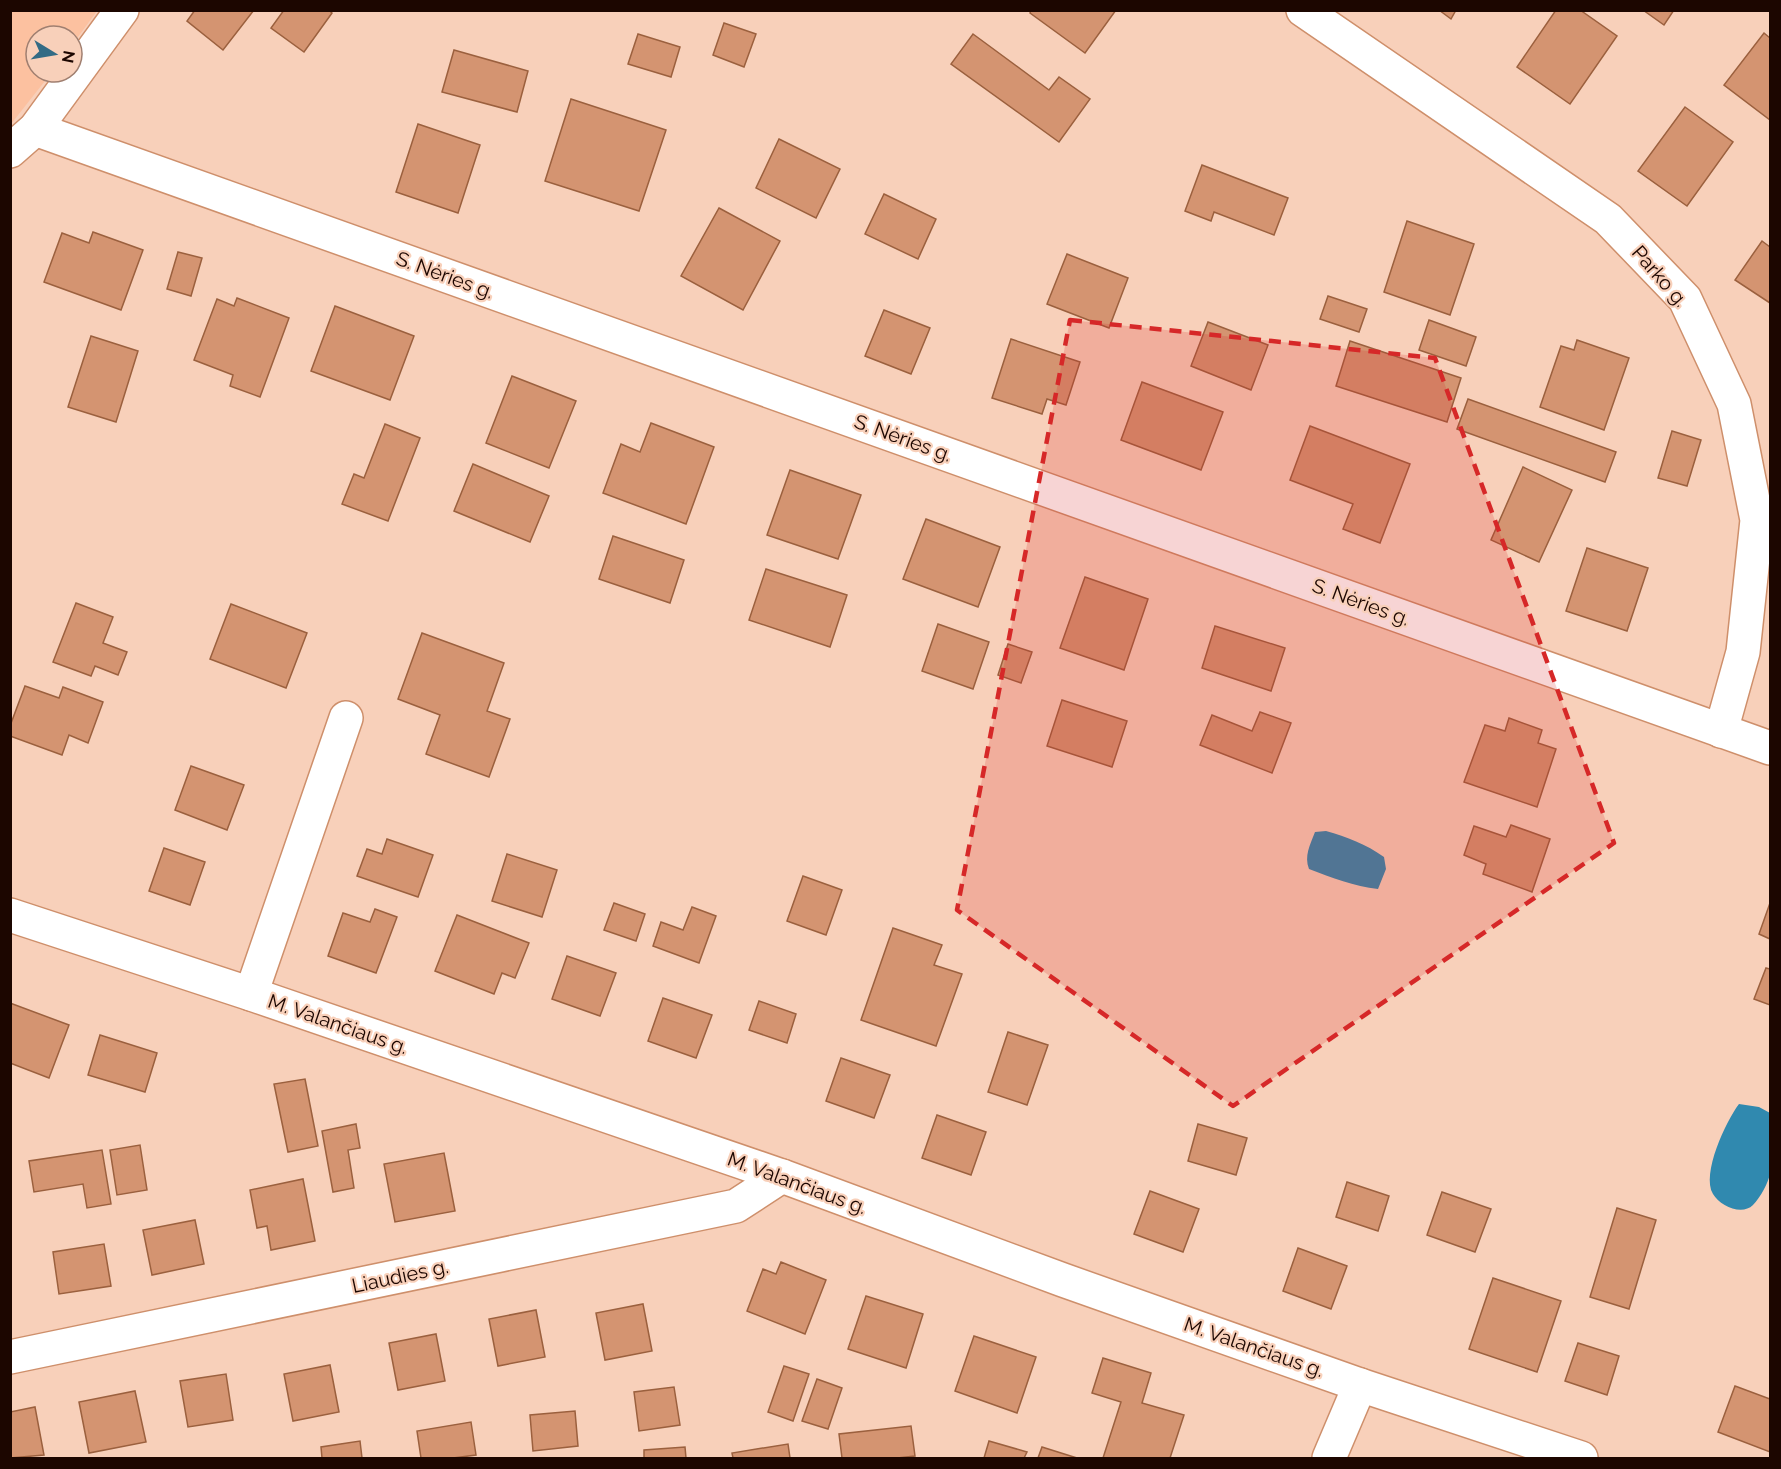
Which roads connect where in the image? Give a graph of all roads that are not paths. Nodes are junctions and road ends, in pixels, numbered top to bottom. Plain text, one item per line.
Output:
1 (122, 10) edge
2 (1303, 10) edge
3 (35, 129) junction
4 (10, 151) edge
5 (346, 718) dead end
6 (1721, 731) junction
7 (1770, 748) edge
8 (10, 915) edge
9 (250, 994) junction
10 (782, 1176) junction
11 (10, 1358) edge
12 (1360, 1384) junction
13 (1329, 1458) edge
14 (1581, 1458) edge

1 - 3 street
2 - 6 street, Parko g.
3 - 4 street
3 - 6 street, S. Nėries g.
5 - 9 street
6 - 7 street, S. Nėries g.
8 - 9 street, M. Valančiaus g.
9 - 10 street, M. Valančiaus g.
10 - 11 street, Liaudies g.
10 - 12 street, M. Valančiaus g.
12 - 13 street
12 - 14 street, M. Valančiaus g.

